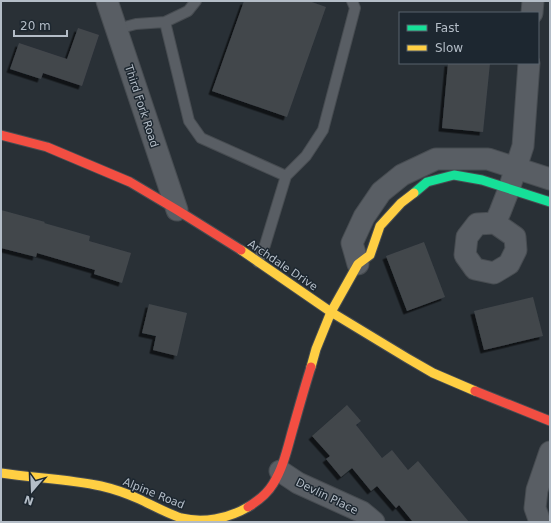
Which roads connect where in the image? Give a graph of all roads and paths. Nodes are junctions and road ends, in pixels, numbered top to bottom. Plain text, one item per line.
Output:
1 (107, 1) edge
2 (196, 1) edge
3 (352, 1) edge
4 (533, 1) edge
5 (532, 12) edge
6 (165, 22) junction
7 (117, 29) junction
8 (528, 64) edge
9 (1, 135) edge
10 (516, 168) junction
11 (286, 176) junction
12 (550, 179) edge
13 (509, 189) junction
14 (550, 202) edge
15 (177, 210) junction
16 (495, 223) dead end
17 (258, 262) junction
18 (358, 264) junction
19 (332, 312) junction
20 (550, 421) edge
21 (550, 452) edge
22 (280, 471) junction
23 (1, 473) edge
24 (374, 522) edge
25 (540, 522) edge

1 - 7 street, Third Fork Road
2 - 6 lane
3 - 11 lane
4 - 5 street
6 - 7 lane
6 - 11 lane
7 - 15 street, Third Fork Road
8 - 10 street
9 - 15 street, Archdale Drive
10 - 12 street
10 - 13 street
10 - 18 street
11 - 17 lane
13 - 14 street, Alpine Road
13 - 16 street
13 - 18 street, Alpine Road
15 - 17 street, Archdale Drive
17 - 19 street, Archdale Drive
18 - 19 street, Alpine Road
19 - 20 street, Archdale Drive
19 - 22 street, Alpine Road
21 - 25 street
22 - 23 street, Alpine Road
22 - 24 street, Devlin Place

